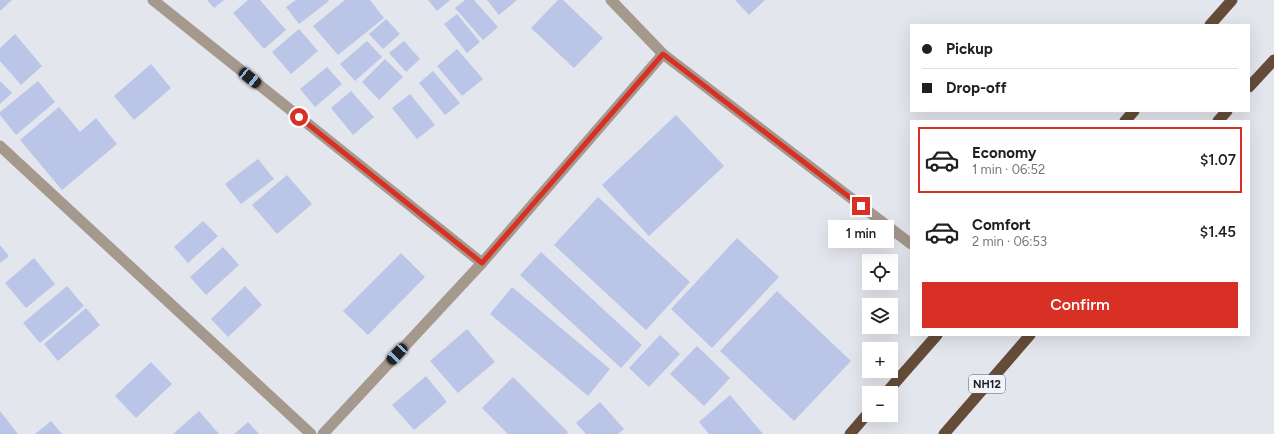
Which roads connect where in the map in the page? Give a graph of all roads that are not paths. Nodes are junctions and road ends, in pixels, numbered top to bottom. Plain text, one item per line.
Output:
1 (153, 0) edge
2 (611, 0) edge
3 (1232, 0) edge
4 (1211, 24) edge
5 (663, 54) junction
6 (1274, 60) edge
7 (1250, 86) edge
8 (1133, 112) edge
9 (1226, 112) edge
10 (1126, 120) edge
11 (1219, 120) edge
12 (0, 146) edge
13 (910, 243) edge
14 (482, 263) junction
15 (936, 336) edge
16 (1029, 336) edge
17 (892, 386) edge
18 (862, 420) edge
19 (310, 434) edge
20 (323, 434) edge
21 (850, 434) edge
22 (944, 434) edge

1 - 14 street
2 - 5 street
3 - 4 highway
5 - 13 street
5 - 14 street
6 - 7 highway
8 - 10 highway
9 - 11 highway
12 - 19 street
14 - 20 street
15 - 17 highway
16 - 22 highway, NH12
18 - 21 highway

